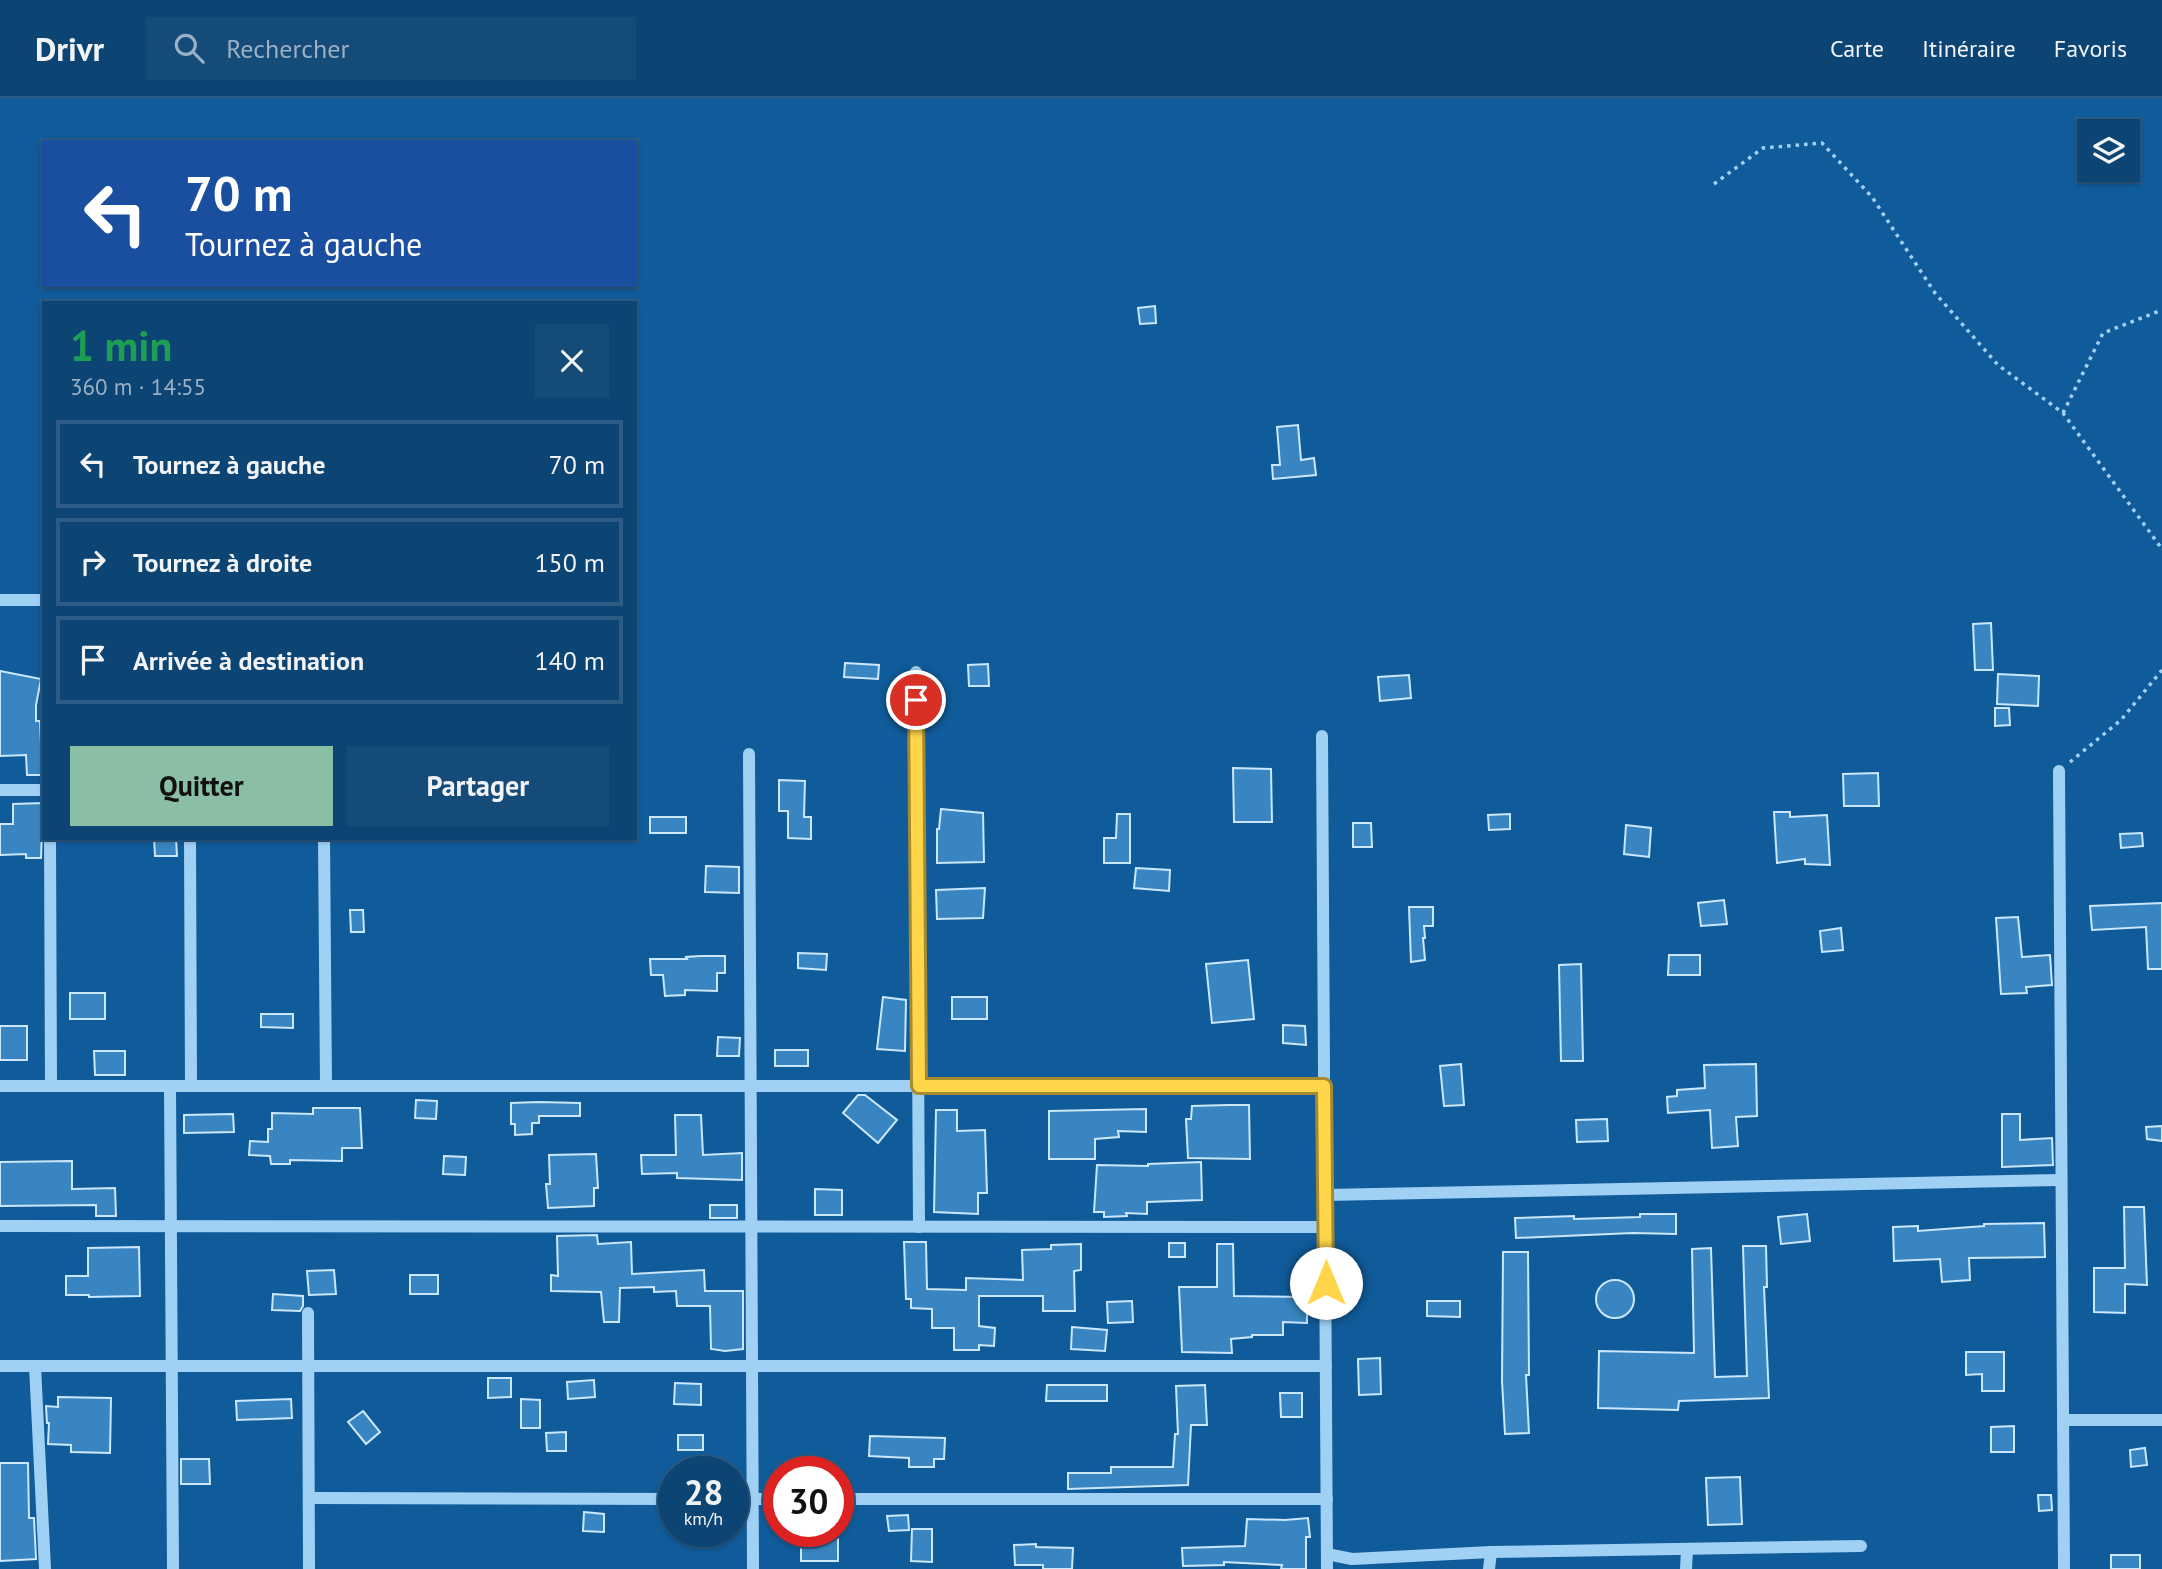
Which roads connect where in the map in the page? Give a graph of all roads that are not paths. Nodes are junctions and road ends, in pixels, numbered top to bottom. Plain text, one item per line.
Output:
1 (0, 600) edge
2 (42, 600) edge
3 (916, 673) dead end
4 (1322, 736) dead end
5 (749, 754) dead end
6 (2059, 771) road end
7 (0, 790) edge
8 (42, 790) edge
9 (50, 840) edge
10 (190, 840) edge
11 (324, 840) edge
12 (0, 1086) edge
13 (51, 1086) junction
14 (170, 1086) junction
15 (191, 1086) junction
16 (326, 1086) junction
17 (750, 1086) junction
18 (919, 1086) junction
19 (1324, 1086) junction
20 (2062, 1180) junction
21 (1325, 1195) junction
22 (0, 1226) edge
23 (171, 1226) junction
24 (751, 1227) junction
25 (919, 1227) junction
26 (1325, 1227) junction
27 (308, 1312) dead end
28 (172, 1365) junction
29 (0, 1366) edge
30 (35, 1366) junction
31 (308, 1366) junction
32 (752, 1366) junction
33 (1326, 1366) junction
34 (2063, 1420) junction
35 (2162, 1420) edge
36 (309, 1499) junction
37 (658, 1499) edge
38 (749, 1499) edge
39 (753, 1499) junction
40 (763, 1499) edge
41 (854, 1499) edge
42 (1327, 1499) junction
43 (1861, 1546) dead end
44 (1687, 1550) junction
45 (1491, 1552) junction
46 (1327, 1554) junction
47 (45, 1569) edge
48 (173, 1569) edge
49 (309, 1569) edge
50 (753, 1569) edge
51 (1327, 1569) edge
52 (1489, 1569) edge
53 (1686, 1569) edge
54 (2064, 1569) edge

1 - 2 street
3 - 18 street
4 - 19 street
5 - 17 street
6 - 20 street
7 - 8 street
9 - 13 street
10 - 15 street
11 - 16 street
12 - 13 street
13 - 14 street
14 - 15 street
14 - 23 street
15 - 16 street
16 - 17 street
17 - 18 street
17 - 24 street
18 - 19 street
18 - 25 street
19 - 21 street
20 - 21 street
20 - 34 street
21 - 26 street
22 - 23 street
23 - 24 street
23 - 28 street
24 - 25 street
24 - 32 street
25 - 26 street
26 - 33 street
27 - 31 street
28 - 30 street
28 - 31 street
28 - 48 street
29 - 30 street
30 - 47 street
31 - 32 street
31 - 36 street
32 - 33 street
32 - 39 street
33 - 42 street
34 - 35 street
34 - 54 street
36 - 37 street
36 - 49 street
38 - 39 street
39 - 40 street
39 - 50 street
41 - 42 street
42 - 46 street
43 - 44 street
44 - 45 street
44 - 53 street
45 - 46 street
45 - 52 street
46 - 51 street

